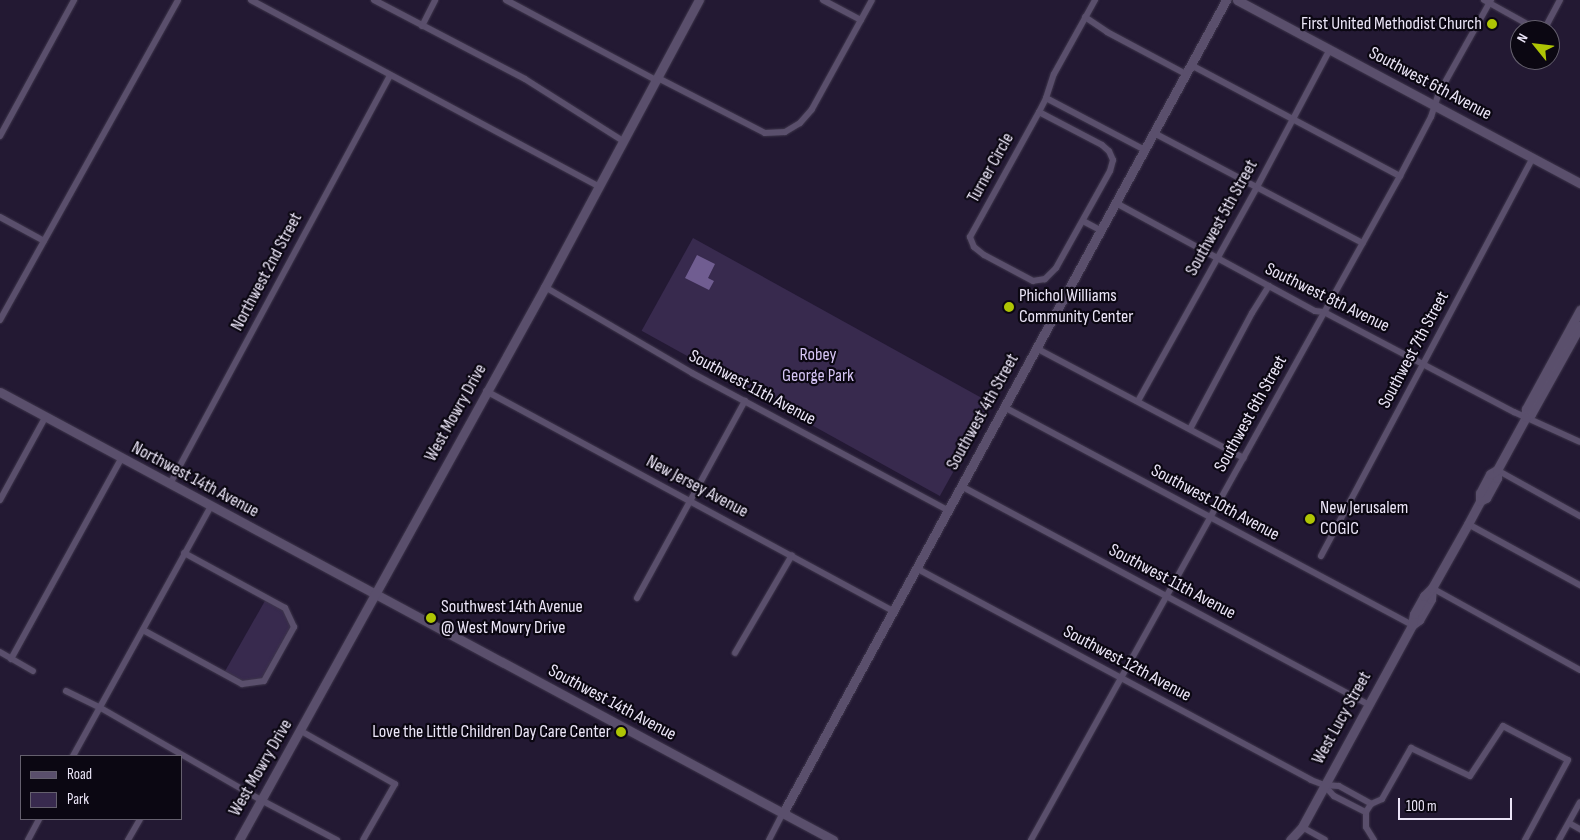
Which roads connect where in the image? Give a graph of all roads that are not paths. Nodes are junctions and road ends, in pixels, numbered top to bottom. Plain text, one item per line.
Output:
1 (74, 0) edge
2 (178, 0) edge
3 (251, 0) edge
4 (374, 0) edge
5 (435, 0) edge
6 (506, 0) edge
7 (699, 0) edge
8 (823, 0) edge
9 (872, 0) edge
10 (1095, 0) edge
11 (1226, 0) edge
12 (1237, 0) edge
13 (1560, 0) edge
14 (1488, 1) edge
15 (1085, 17) junction
16 (861, 20) junction
17 (1521, 20) edge
18 (1549, 20) edge
19 (422, 26) junction
20 (1330, 48) junction
21 (1191, 65) junction
22 (1186, 74) junction
23 (390, 75) junction
24 (657, 79) junction
25 (1046, 98) junction
26 (1435, 105) junction
27 (1039, 112) junction
28 (1294, 119) junction
29 (1154, 133) junction
30 (0, 136) edge
31 (623, 142) junction
32 (1144, 150) junction
33 (1533, 158) junction
34 (1400, 176) junction
35 (1580, 183) edge
36 (598, 186) junction
37 (1257, 187) junction
38 (1116, 202) junction
39 (0, 217) edge
40 (1082, 221) junction
41 (1100, 230) junction
42 (44, 240) junction
43 (1363, 243) junction
44 (1216, 258) junction
45 (1269, 286) junction
46 (545, 287) junction
47 (1580, 310) edge
48 (1324, 312) junction
49 (0, 320) edge
50 (1580, 326) edge
51 (1036, 348) junction
52 (1424, 364) junction
53 (486, 391) junction
54 (0, 392) edge
55 (745, 401) junction
56 (1138, 402) junction
57 (1004, 407) junction
58 (46, 416) junction
59 (1526, 417) junction
60 (1190, 429) junction
61 (1580, 442) edge
62 (1244, 458) junction
63 (121, 459) junction
64 (1497, 470) junction
65 (170, 484) junction
66 (961, 486) junction
67 (0, 500) edge
68 (690, 500) junction
69 (211, 506) junction
70 (948, 510) junction
71 (1580, 516) edge
72 (1211, 517) junction
73 (1468, 524) junction
74 (184, 553) junction
75 (792, 555) junction
76 (1321, 556) dead end
77 (916, 568) junction
78 (1580, 585) edge
79 (1432, 588) junction
80 (376, 594) junction
81 (1167, 597) junction
82 (638, 598) dead end
83 (893, 611) junction
84 (1412, 625) junction
85 (142, 630) junction
86 (0, 652) edge
87 (735, 653) dead end
88 (11, 658) junction
89 (1580, 670) edge
90 (33, 671) dead end
91 (1121, 678) junction
92 (66, 691) dead end
93 (1368, 705) junction
94 (99, 707) junction
95 (301, 731) junction
96 (177, 754) edge
97 (74, 755) edge
98 (182, 757) edge
99 (1324, 785) junction
100 (261, 800) junction
101 (1580, 802) edge
102 (1371, 804) junction
103 (1366, 812) junction
104 (783, 813) junction
105 (38, 820) edge
106 (139, 820) edge
107 (1569, 823) junction
108 (1302, 827) junction
109 (1580, 829) edge
110 (28, 840) edge
111 (128, 840) edge
112 (239, 840) edge
113 (337, 840) edge
114 (363, 840) edge
115 (768, 840) edge
116 (833, 840) edge
117 (1031, 840) edge
118 (1290, 840) edge
119 (1299, 840) edge
120 (1325, 840) edge
121 (1374, 840) edge
122 (1525, 840) edge
123 (1560, 840) edge

1 - 30 street
2 - 42 street
3 - 23 street
4 - 19 street
5 - 19 street
6 - 24 street
7 - 24 street, West Mowry Drive
8 - 16 street
9 - 16 street
10 - 15 street
11 - 21 street, Southwest 4th Street
12 - 20 street, Southwest 6th Avenue
13 - 18 street
14 - 17 street
14 - 26 street, Southwest 6th Street
15 - 22 street
15 - 25 street
16 - 24 street
19 - 31 street
20 - 26 street, Southwest 6th Avenue
20 - 28 street, Southwest 5th Street
21 - 22 street, Southwest 4th Street
21 - 28 street
22 - 29 street, Southwest 4th Street
23 - 36 street
23 - 65 street, Northwest 2nd Street
24 - 31 street, West Mowry Drive
25 - 27 street
25 - 32 street
26 - 33 street, Southwest 6th Avenue
26 - 34 street, Southwest 6th Street
27 - 40 street, Turner Circle
27 - 40 street, Turner Circle
28 - 34 street
28 - 37 street, Southwest 5th Street
29 - 32 street, Southwest 4th Street
29 - 37 street
31 - 36 street, West Mowry Drive
32 - 38 street, Southwest 4th Street
33 - 35 street, Southwest 6th Avenue
33 - 52 street, Southwest 7th Street
34 - 43 street, Southwest 6th Street
36 - 46 street, West Mowry Drive
37 - 43 street
37 - 44 street, Southwest 5th Street
38 - 41 street, Southwest 4th Street
38 - 44 street, Southwest 8th Avenue
39 - 42 street
40 - 41 street
41 - 51 street, Southwest 4th Street
42 - 49 street
43 - 48 street, Southwest 6th Street
44 - 45 street, Southwest 8th Avenue
44 - 56 street, Southwest 5th Street
45 - 48 street, Southwest 8th Avenue
45 - 60 street
46 - 53 street, West Mowry Drive
46 - 55 street, Southwest 11th Avenue
47 - 59 street
48 - 52 street, Southwest 8th Avenue
48 - 62 street, Southwest 6th Street
50 - 59 street
51 - 56 street
51 - 57 street, Southwest 4th Street
52 - 59 street, Southwest 8th Avenue
52 - 76 street, Southwest 7th Street
53 - 68 street, New Jersey Avenue
53 - 80 street, West Mowry Drive
54 - 58 street, Northwest 14th Avenue
55 - 68 street
55 - 70 street, Southwest 11th Avenue
56 - 60 street
57 - 66 street, Southwest 4th Street
57 - 72 street, Southwest 10th Avenue
58 - 63 street, Northwest 14th Avenue
58 - 67 street
59 - 61 street, Southwest 8th Avenue
59 - 64 street, West Lucy Street
60 - 62 street
62 - 72 street, Southwest 6th Street
63 - 65 street, Northwest 14th Avenue
63 - 88 street
64 - 71 street
64 - 73 street, West Lucy Street
65 - 69 street, Northwest 14th Avenue
66 - 70 street, Southwest 4th Street
66 - 81 street, Southwest 11th Avenue
68 - 75 street, New Jersey Avenue
68 - 82 street
69 - 74 street
69 - 80 street, Northwest 14th Avenue
70 - 77 street, Southwest 4th Street
72 - 81 street, Southwest 6th Street
72 - 84 street, Southwest 10th Avenue
73 - 78 street
73 - 79 street, West Lucy Street
74 - 85 street
74 - 85 street
75 - 83 street, New Jersey Avenue
75 - 87 street
77 - 83 street, Southwest 4th Street
77 - 91 street, Southwest 12th Avenue
79 - 84 street, West Lucy Street
79 - 89 street
80 - 95 street, West Mowry Drive
80 - 104 street, Southwest 14th Avenue
81 - 91 street, Southwest 6th Street
81 - 93 street, Southwest 11th Avenue
83 - 104 street, Southwest 4th Street
84 - 93 street, West Lucy Street
85 - 94 street
86 - 88 street
88 - 90 street
91 - 99 street, Southwest 12th Avenue
91 - 117 street, Southwest 6th Street
92 - 94 street
93 - 99 street, West Lucy Street
94 - 96 street
94 - 97 street
95 - 100 street, West Mowry Drive
95 - 114 street
98 - 100 street
99 - 102 street
99 - 103 street
99 - 108 street, West Lucy Street
100 - 112 street, West Mowry Drive
100 - 113 street
101 - 107 street
102 - 103 street
102 - 122 street
103 - 121 street
104 - 115 street, Southwest 4th Street
104 - 116 street, Southwest 14th Avenue
105 - 110 street
106 - 111 street
107 - 109 street
107 - 123 street
108 - 118 street, West Lucy Street
108 - 119 street, West Lucy Street
108 - 120 street

